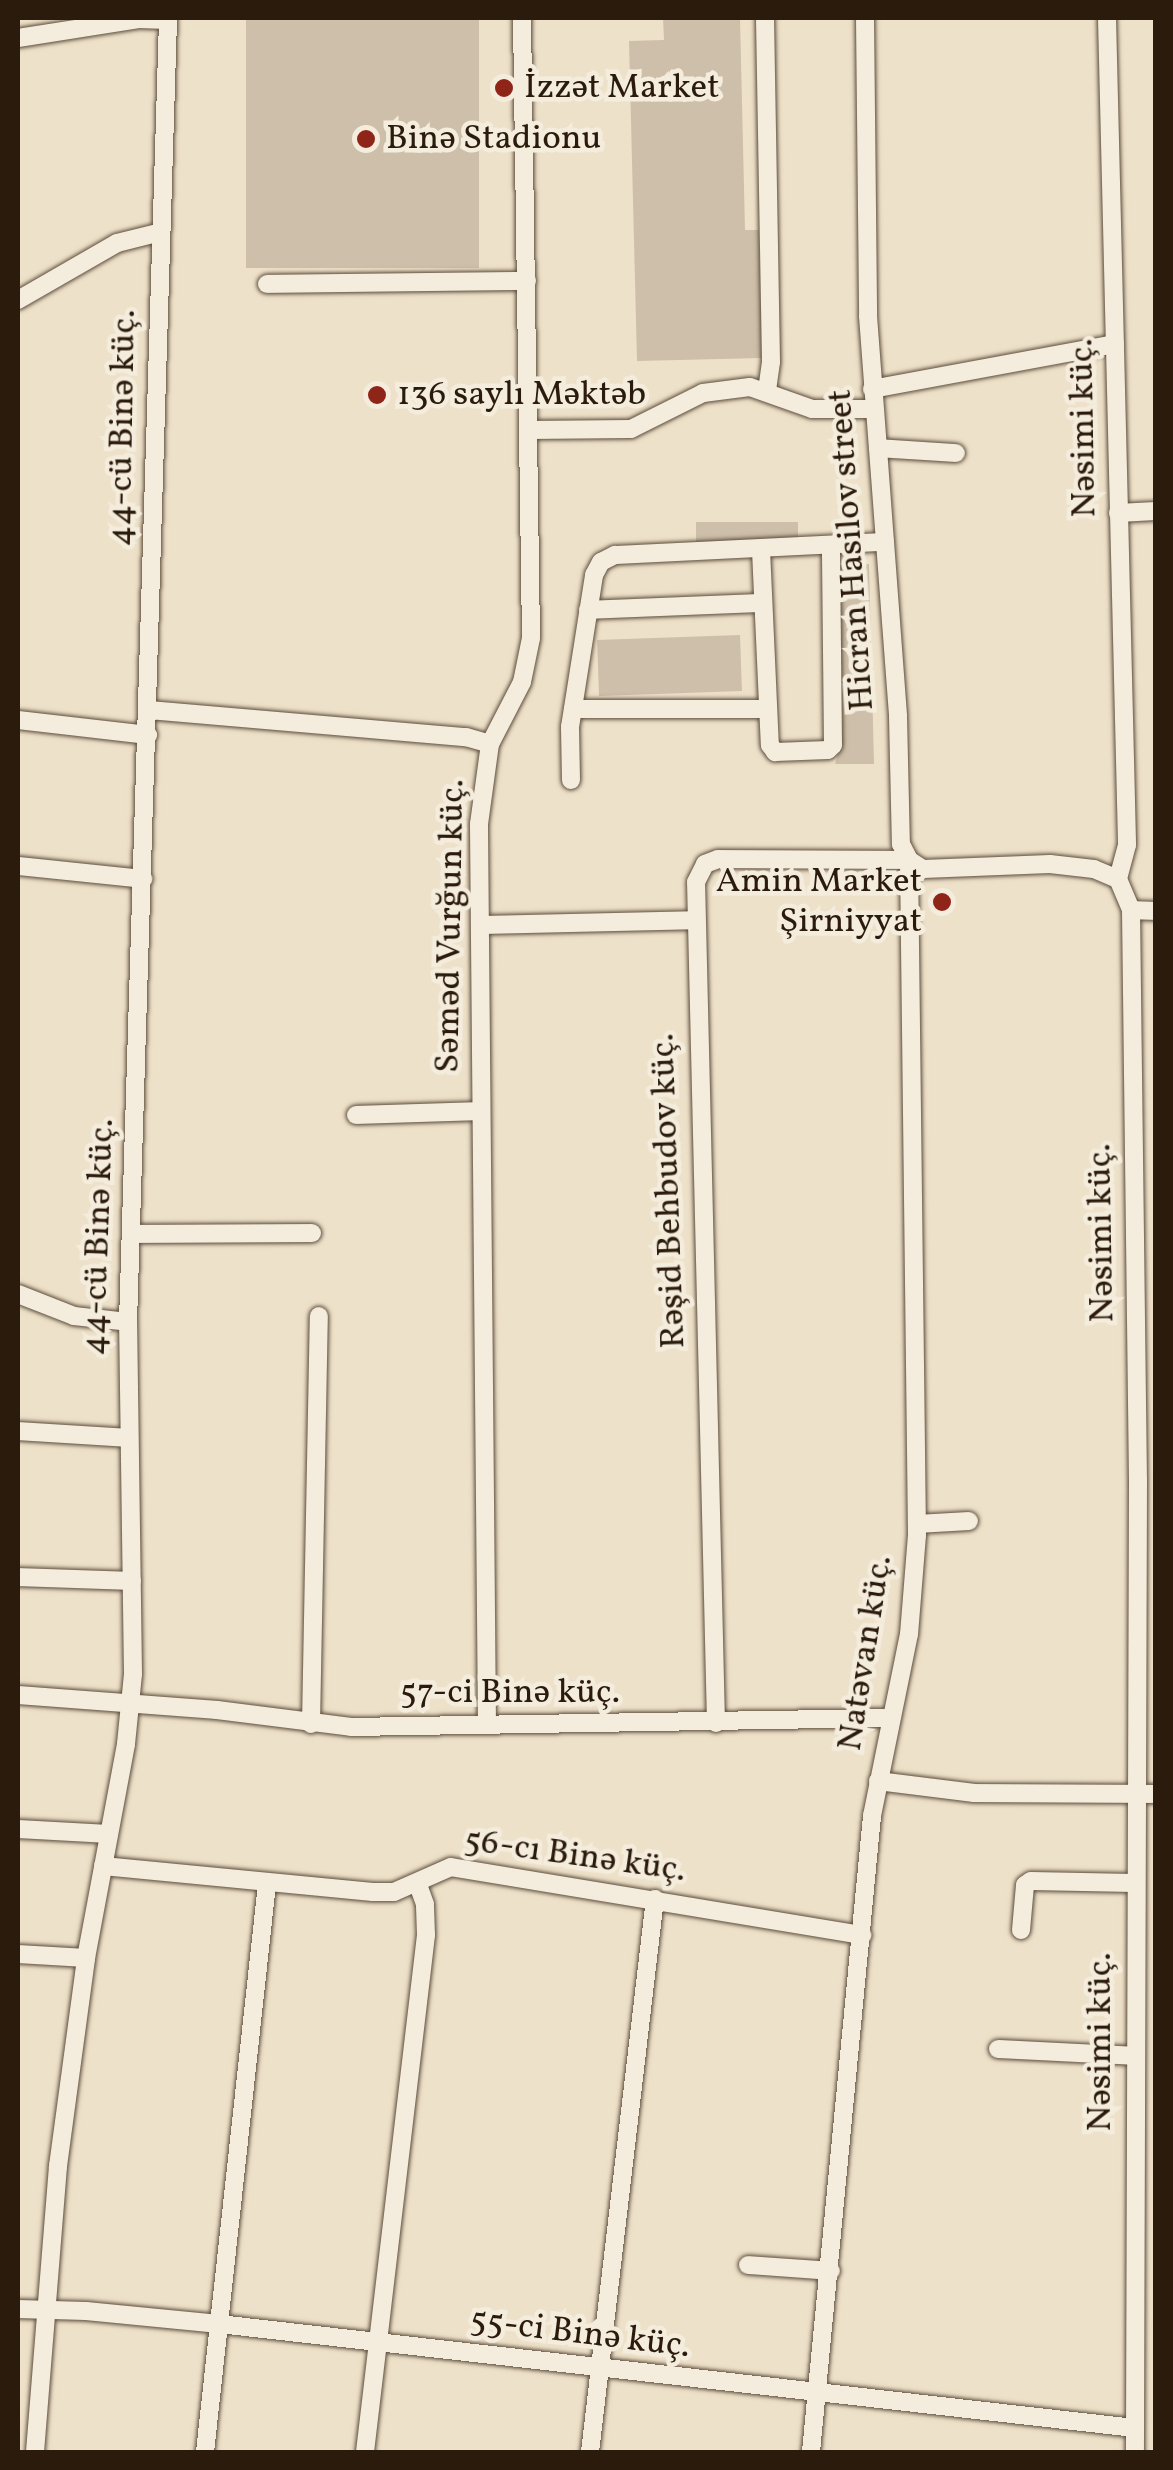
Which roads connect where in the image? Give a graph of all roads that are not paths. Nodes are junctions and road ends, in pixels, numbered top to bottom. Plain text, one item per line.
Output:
1 (522, 18) edge
2 (765, 18) edge
3 (865, 18) edge
4 (1107, 18) edge
5 (168, 19) edge
6 (18, 38) edge
7 (161, 232) junction
8 (527, 281) junction
9 (268, 284) dead end
10 (18, 300) edge
11 (1116, 344) junction
12 (872, 389) junction
13 (767, 390) junction
14 (874, 410) junction
15 (528, 430) junction
16 (878, 448) junction
17 (956, 453) dead end
18 (1156, 511) edge
19 (1118, 513) junction
20 (885, 542) junction
21 (831, 547) junction
22 (761, 550) junction
23 (763, 603) junction
24 (588, 610) junction
25 (573, 708) junction
26 (767, 709) junction
27 (149, 710) junction
28 (18, 720) edge
29 (148, 735) junction
30 (490, 744) junction
31 (571, 780) dead end
32 (909, 860) junction
33 (18, 866) edge
34 (143, 879) junction
35 (1118, 880) junction
36 (1131, 910) junction
37 (1156, 910) edge
38 (695, 920) junction
39 (480, 925) junction
40 (481, 1111) junction
41 (356, 1115) dead end
42 (312, 1233) dead end
43 (132, 1234) junction
44 (18, 1294) edge
45 (319, 1316) dead end
46 (128, 1322) junction
47 (18, 1431) edge
48 (129, 1438) junction
49 (969, 1521) dead end
50 (916, 1524) junction
51 (18, 1577) edge
52 (132, 1581) junction
53 (18, 1695) edge
54 (131, 1704) junction
55 (890, 1718) junction
56 (716, 1723) junction
57 (312, 1724) junction
58 (487, 1725) junction
59 (878, 1781) junction
60 (1156, 1794) edge
61 (1136, 1795) junction
62 (18, 1829) edge
63 (109, 1834) junction
64 (103, 1866) junction
65 (417, 1882) junction
66 (1134, 1883) junction
67 (267, 1884) junction
68 (655, 1899) junction
69 (1021, 1930) dead end
70 (862, 1936) junction
71 (18, 1954) edge
72 (86, 1958) junction
73 (998, 2049) dead end
74 (1134, 2056) junction
75 (1134, 2187) junction
76 (1156, 2187) edge
77 (748, 2265) dead end
78 (831, 2271) junction
79 (44, 2308) junction
80 (18, 2309) edge
81 (219, 2324) junction
82 (376, 2342) junction
83 (600, 2370) junction
84 (818, 2394) junction
85 (1134, 2428) junction
86 (36, 2452) edge
87 (205, 2452) edge
88 (365, 2452) edge
89 (590, 2452) edge
90 (811, 2452) edge
91 (1135, 2452) edge

1 - 8 street, Səməd Vurğun küç.
2 - 13 street
3 - 12 street, Hicran Hasilov street
4 - 11 street, Nəsimi küç.
5 - 6 street
5 - 7 street, 44-cü Binə küç.
7 - 10 street
7 - 27 street, 44-cü Binə küç.
8 - 9 street
8 - 15 street, Səməd Vurğun küç.
11 - 12 street
11 - 19 street, Nəsimi küç.
12 - 14 street, Hicran Hasilov street
13 - 14 street
13 - 15 street
14 - 16 street, Hicran Hasilov street
15 - 30 street, Səməd Vurğun küç.
16 - 17 street
16 - 20 street, Hicran Hasilov street
18 - 19 street
19 - 35 street, Nəsimi küç.
20 - 21 street
20 - 32 street, Hicran Hasilov street
21 - 22 street
21 - 26 street
22 - 23 street
22 - 24 street
23 - 24 street
23 - 26 street
24 - 25 street
25 - 26 street
25 - 31 street
27 - 29 street, 44-cü Binə küç.
27 - 30 street
28 - 29 street
29 - 34 street, 44-cü Binə küç.
30 - 39 street, Səməd Vurğun küç.
32 - 35 street
32 - 38 street, Rəşid Behbudov küç.
32 - 50 street, Natəvan küç.
33 - 34 street
34 - 43 street, 44-cü Binə küç.
35 - 36 street, Nəsimi küç.
36 - 37 street
36 - 61 street, Nəsimi küç.
38 - 39 street
38 - 56 street, Rəşid Behbudov küç.
39 - 40 street, Səməd Vurğun küç.
40 - 41 street
40 - 58 street, Səməd Vurğun küç.
42 - 43 street
43 - 46 street, 44-cü Binə küç.
44 - 46 street
45 - 57 street
46 - 48 street, 44-cü Binə küç.
47 - 48 street
48 - 52 street, 44-cü Binə küç.
49 - 50 street
50 - 55 street, Natəvan küç.
51 - 52 street
52 - 54 street, 44-cü Binə küç.
53 - 54 street, 57-ci Binə küç.
54 - 57 street, 57-ci Binə küç.
54 - 63 street, 44-cü Binə küç.
55 - 56 street, 57-ci Binə küç.
55 - 59 street, Natəvan küç.
56 - 58 street, 57-ci Binə küç.
57 - 58 street, 57-ci Binə küç.
59 - 61 street
59 - 70 street, Natəvan küç.
60 - 61 street
61 - 66 street, Nəsimi küç.
62 - 63 street
63 - 64 street, 44-cü Binə küç.
64 - 67 street, 56-cı Binə küç.
64 - 72 street, 44-cü Binə küç.
65 - 67 street, 56-cı Binə küç.
65 - 68 street, 56-cı Binə küç.
65 - 82 street
66 - 69 street
66 - 74 street, Nəsimi küç.
67 - 81 street
68 - 70 street, 56-cı Binə küç.
68 - 83 street
70 - 78 street, Natəvan küç.
71 - 72 street
72 - 79 street, 44-cü Binə küç.
73 - 74 street
74 - 75 street, Nəsimi küç.
75 - 76 street
75 - 85 street, Nəsimi küç.
77 - 78 street
78 - 84 street, Natəvan küç.
79 - 80 street, 55-ci Binə küç.
79 - 81 street, 55-ci Binə küç.
79 - 86 street, 44-cü Binə küç.
81 - 82 street, 55-ci Binə küç.
81 - 87 street
82 - 83 street, 55-ci Binə küç.
82 - 88 street
83 - 84 street, 55-ci Binə küç.
83 - 89 street
84 - 85 street, 55-ci Binə küç.
84 - 90 street, Natəvan küç.
85 - 91 street, Nəsimi küç.

